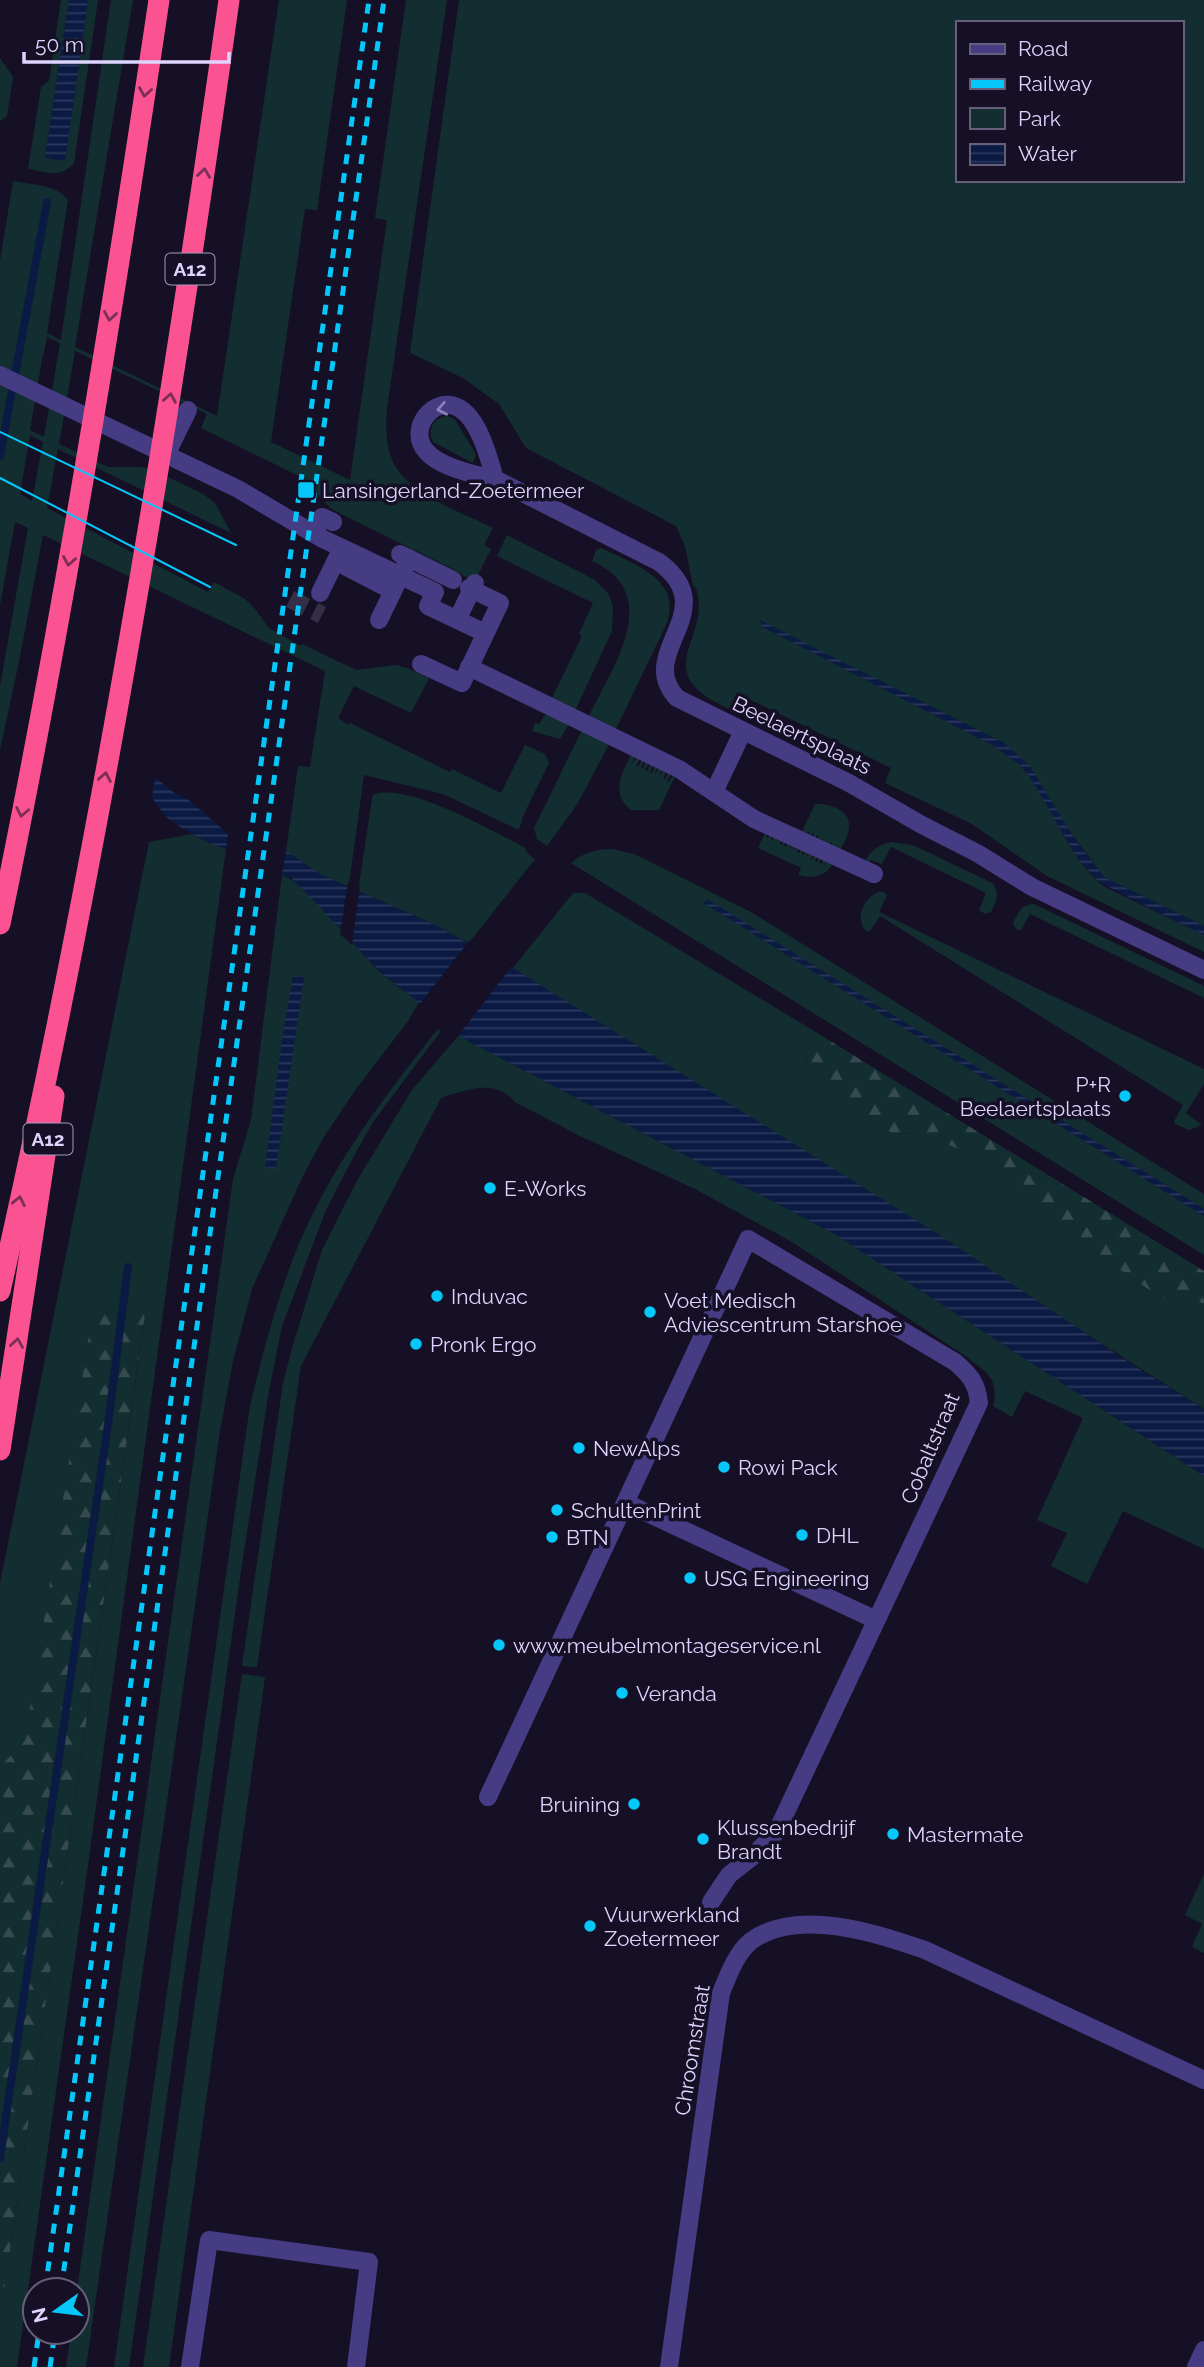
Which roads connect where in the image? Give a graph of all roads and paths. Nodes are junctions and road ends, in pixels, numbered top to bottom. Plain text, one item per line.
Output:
1 (159, 0) edge
2 (229, 0) edge
3 (0, 375) edge
4 (188, 410) dead end
5 (166, 455) junction
6 (495, 479) junction
7 (333, 522) dead end
8 (314, 534) junction
9 (340, 555) junction
10 (467, 585) junction
11 (393, 591) junction
12 (320, 593) dead end
13 (451, 617) junction
14 (379, 620) dead end
15 (485, 634) junction
16 (421, 664) dead end
17 (469, 667) junction
18 (743, 731) junction
19 (714, 792) junction
20 (93, 844) junction
21 (874, 874) dead end
22 (0, 924) edge
23 (1204, 970) edge
24 (0, 1292) edge
25 (0, 1450) edge
26 (626, 1503) junction
27 (876, 1620) junction
28 (488, 1797) dead end
29 (711, 1902) dead end
30 (1204, 2080) edge
31 (1204, 2350) edge
32 (190, 2367) edge
33 (356, 2367) edge
34 (669, 2367) edge
35 (1196, 2367) edge

1 -> 22 highway
20 -> 2 highway, A12
3 - 5 street
4 - 5 street
5 - 8 street
6 -> 6 street, Beelaertsplaats
6 - 18 street, Beelaertsplaats
7 - 8 street
8 - 9 street
9 - 11 street
9 - 12 street
9 - 13 street
10 - 11 street
10 - 13 street
10 - 15 street
11 - 14 street
13 - 15 street
15 - 17 street
16 - 17 street
17 - 19 street
18 - 19 street
18 - 23 street, Beelaertsplaats
19 - 21 street
24 -> 20 highway, A12
25 -> 20 highway, A12
26 - 27 street
26 - 27 street, Cobaltstraat
26 - 28 street, Cobaltstraat
27 - 29 street, Cobaltstraat
30 - 34 street, Chroomstraat
31 - 35 street
32 - 33 street

